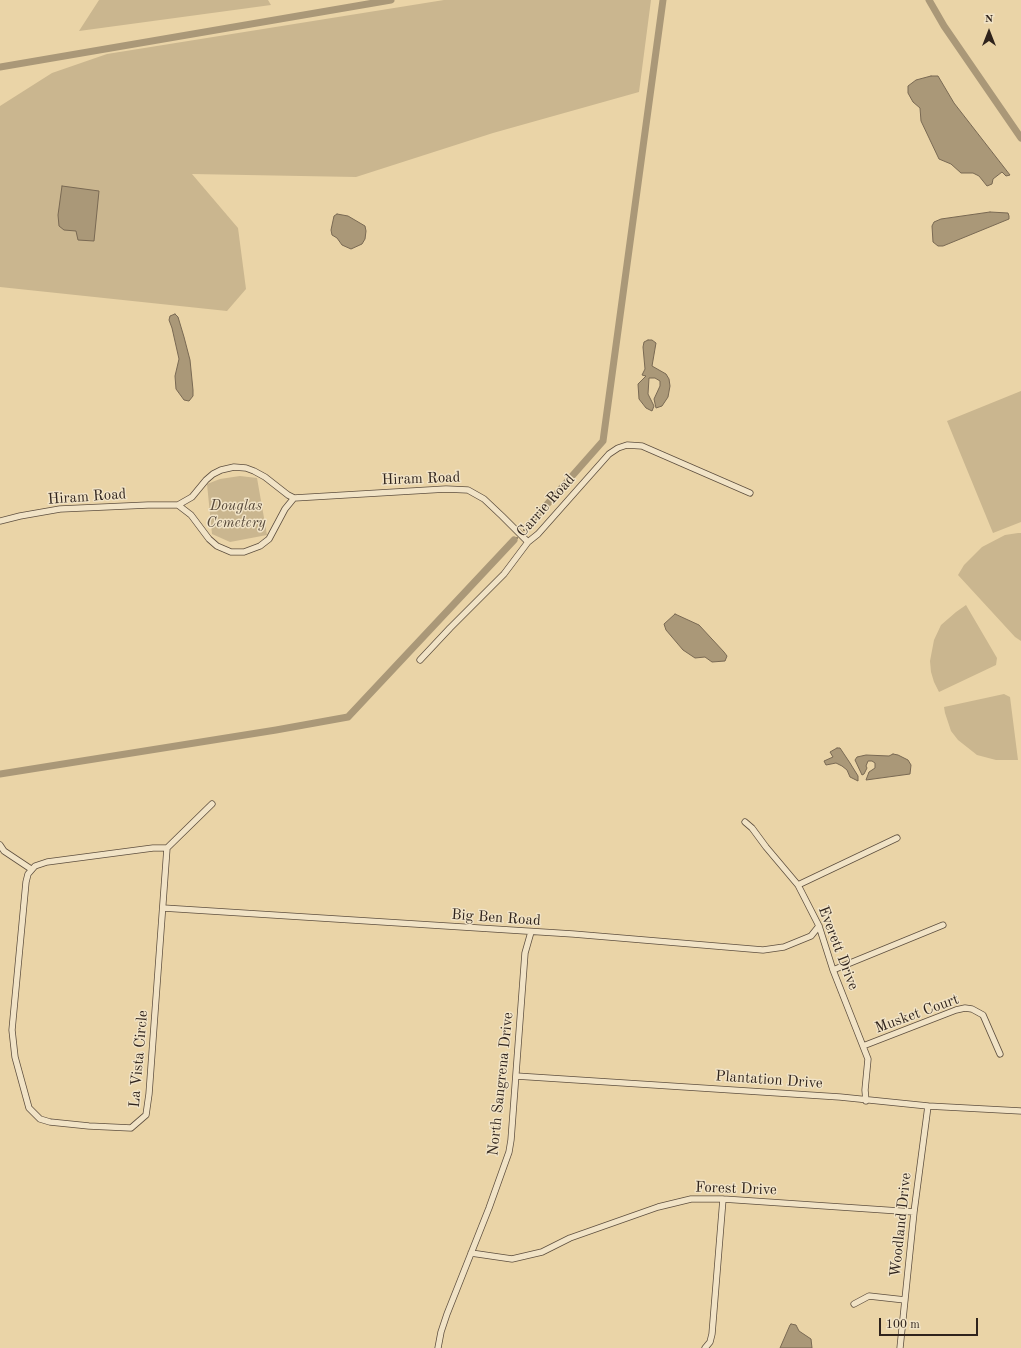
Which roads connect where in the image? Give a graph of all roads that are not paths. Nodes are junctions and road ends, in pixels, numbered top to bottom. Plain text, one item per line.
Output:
1 (750, 493) dead end
2 (294, 498) junction
3 (178, 505) junction
4 (0, 521) edge
5 (528, 542) junction
6 (420, 660) dead end
7 (212, 804) dead end
8 (745, 822) dead end
9 (897, 838) dead end
10 (0, 845) edge
11 (167, 848) junction
12 (2, 850) edge
13 (31, 869) junction
14 (798, 885) junction
15 (163, 908) junction
16 (943, 925) dead end
17 (819, 926) junction
18 (531, 932) junction
19 (833, 970) junction
20 (863, 1046) junction
21 (1000, 1054) dead end
22 (516, 1076) junction
23 (866, 1100) junction
24 (928, 1106) junction
25 (1021, 1111) edge
26 (723, 1199) junction
27 (914, 1212) junction
28 (471, 1253) junction
29 (905, 1300) junction
30 (854, 1304) dead end
31 (438, 1348) edge
32 (705, 1348) edge
33 (900, 1348) edge

1 - 5 street, Carrie Road
2 - 3 street
2 - 3 street
2 - 5 street, Hiram Road
3 - 4 street, Hiram Road
5 - 6 street, Carrie Road
7 - 11 street
8 - 14 street, Everett Drive
9 - 14 street
10 - 12 street
11 - 13 street
11 - 15 street, La Vista Circle
12 - 13 street
13 - 15 street, La Vista Circle
14 - 17 street, Everett Drive
15 - 18 street, Big Ben Road
16 - 19 street
17 - 18 street, Big Ben Road
17 - 19 street, Everett Drive
18 - 22 street, North Sangrena Drive
19 - 20 street, Everett Drive
20 - 21 street, Musket Court
20 - 23 street, Everett Drive
22 - 23 street, Plantation Drive
22 - 28 street, North Sangrena Drive
23 - 24 street, Plantation Drive
24 - 25 street, Plantation Drive
24 - 27 street, Woodland Drive
26 - 27 street, Forest Drive
26 - 28 street, Forest Drive
26 - 32 street
27 - 29 street, Woodland Drive
28 - 31 street, North Sangrena Drive
29 - 30 street
29 - 33 street, Woodland Drive

